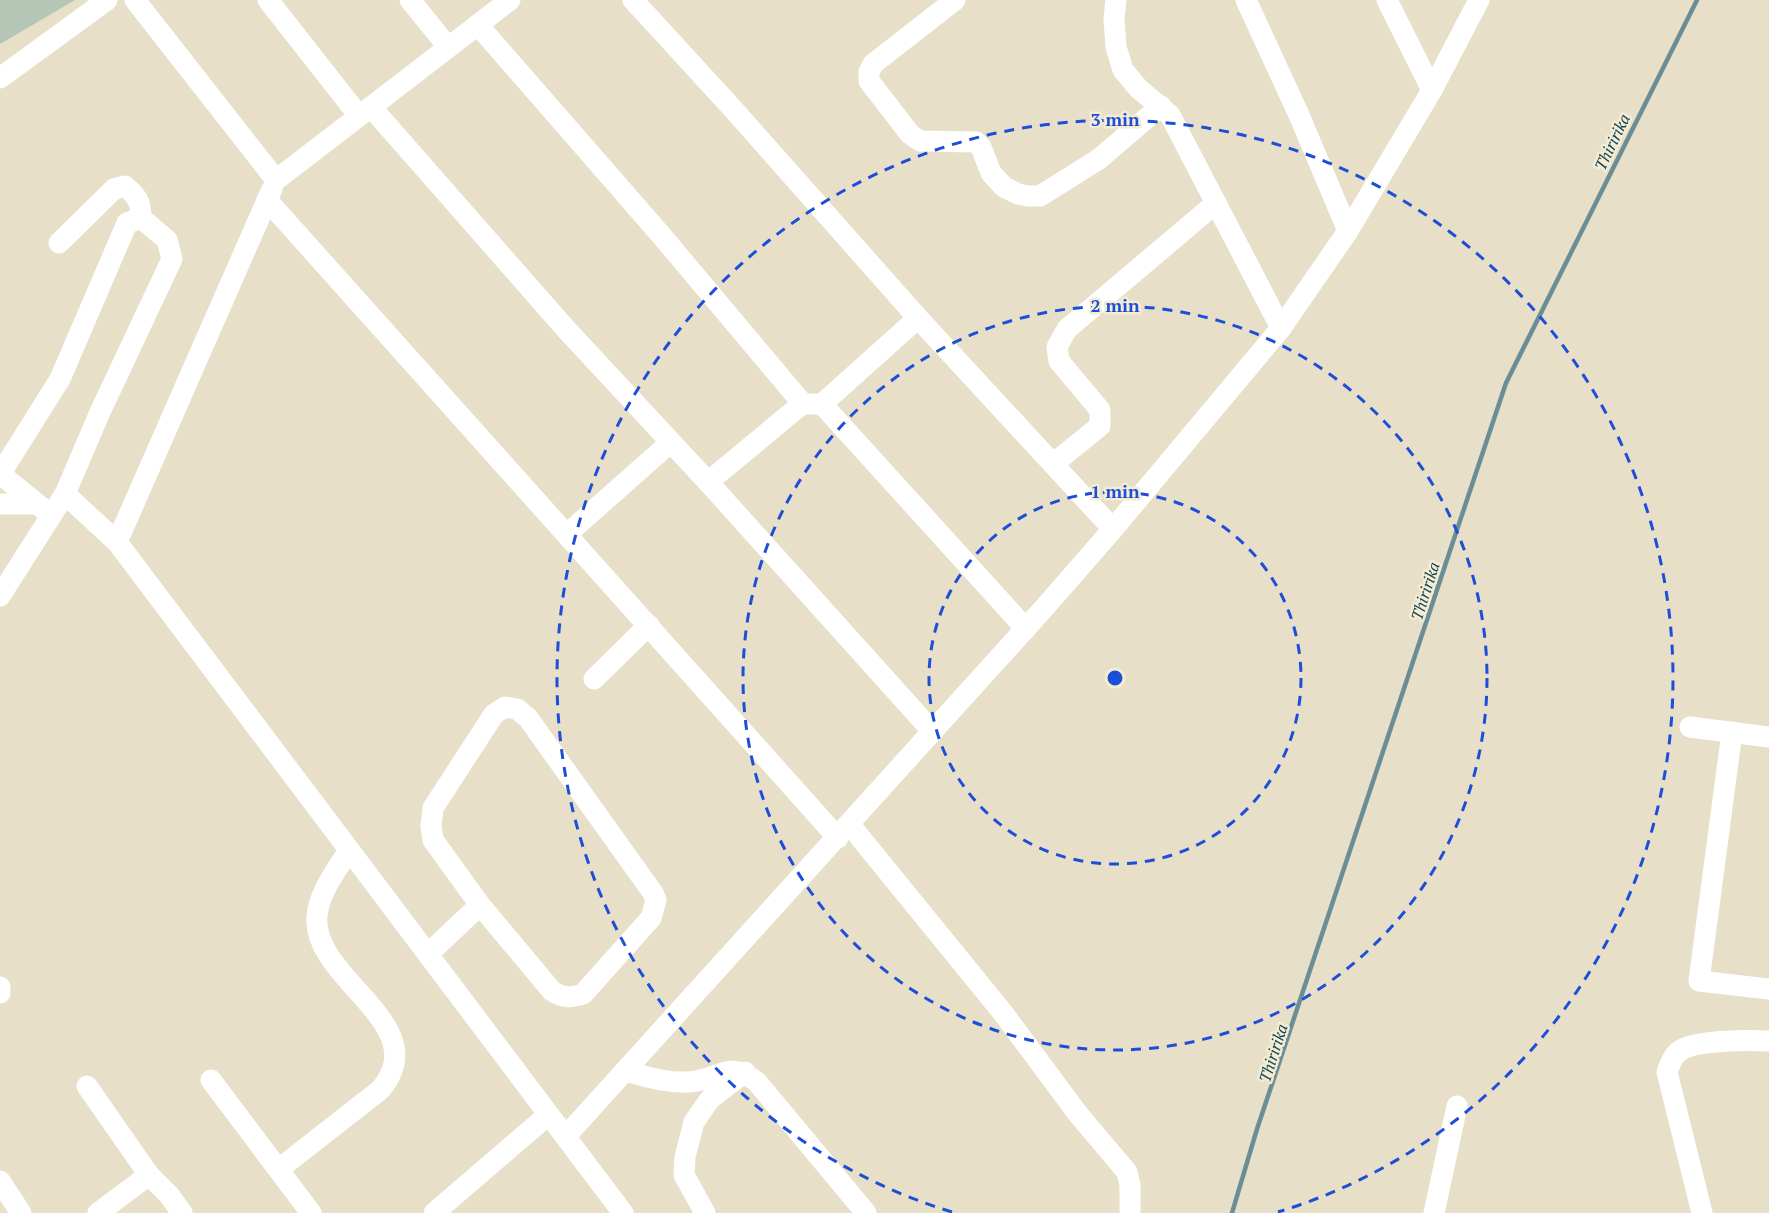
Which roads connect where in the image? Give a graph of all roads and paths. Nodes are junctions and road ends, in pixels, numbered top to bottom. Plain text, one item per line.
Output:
1 (107, 0) edge
2 (135, 0) edge
3 (268, 0) edge
4 (410, 0) edge
5 (510, 0) edge
6 (633, 0) edge
7 (955, 0) edge
8 (1116, 0) edge
9 (1245, 0) edge
10 (1387, 0) edge
11 (1479, 0) edge
12 (478, 25) junction
13 (448, 47) junction
14 (0, 78) edge
15 (1431, 90) junction
16 (1161, 106) junction
17 (365, 111) junction
18 (276, 180) junction
19 (267, 200) junction
20 (1216, 203) junction
21 (141, 218) junction
22 (1348, 231) junction
23 (58, 243) dead end
24 (918, 318) junction
25 (1281, 328) junction
26 (813, 404) junction
27 (670, 442) junction
28 (1053, 464) junction
29 (708, 482) junction
30 (65, 494) junction
31 (0, 504) edge
32 (44, 510) junction
33 (1113, 529) junction
34 (567, 534) junction
35 (117, 542) junction
36 (0, 596) edge
37 (649, 625) junction
38 (1026, 629) junction
39 (594, 679) dead end
40 (1690, 727) dead end
41 (933, 732) junction
42 (1732, 732) junction
43 (1769, 737) edge
44 (844, 832) junction
45 (350, 850) junction
46 (480, 905) junction
47 (429, 953) junction
48 (0, 987) edge
49 (1769, 989) edge
50 (0, 993) edge
51 (1769, 1041) edge
52 (625, 1071) junction
53 (745, 1072) junction
54 (212, 1080) dead end
55 (87, 1086) dead end
56 (1457, 1106) dead end
57 (548, 1115) junction
58 (566, 1136) junction
59 (279, 1169) junction
60 (149, 1175) junction
61 (0, 1181) edge
62 (21, 1213) edge
63 (98, 1213) edge
64 (182, 1213) edge
65 (311, 1213) edge
66 (434, 1213) edge
67 (624, 1213) edge
68 (705, 1213) edge
69 (866, 1213) edge
70 (1130, 1213) edge
71 (1434, 1213) edge
72 (1702, 1213) edge

1 - 14 street
2 - 18 street
3 - 17 street
4 - 13 street
5 - 12 street
6 - 24 street
7 - 16 street
8 - 16 street
9 - 22 street
10 - 15 street
11 - 15 street
12 - 13 street
12 - 26 street
13 - 17 street
15 - 22 street
16 - 20 street
17 - 18 street
17 - 27 street
18 - 19 street
19 - 34 street
19 - 35 street
20 - 25 street
20 - 28 street
21 - 23 street
21 - 30 street
21 - 32 street
22 - 25 street
24 - 26 street
24 - 28 street
25 - 33 street
26 - 29 street
26 - 38 street
27 - 29 street
27 - 34 street
28 - 33 street
29 - 41 street
30 - 32 street
30 - 35 street
31 - 32 street
32 - 36 street
33 - 38 street
34 - 37 street
35 - 45 street
37 - 39 street
37 - 44 street
38 - 41 street
40 - 42 street
41 - 44 street
42 - 43 street
42 - 49 street
44 - 52 street
44 - 70 street
45 - 47 street
45 - 59 street
46 - 46 street
46 - 47 street
47 - 57 street
48 - 50 street
51 - 72 street
52 - 53 street
52 - 58 street
53 - 68 street
53 - 69 street
54 - 59 street
55 - 60 street
56 - 71 street
57 - 58 street
57 - 66 street
58 - 67 street
59 - 65 street
60 - 63 street
60 - 64 street
61 - 62 street

